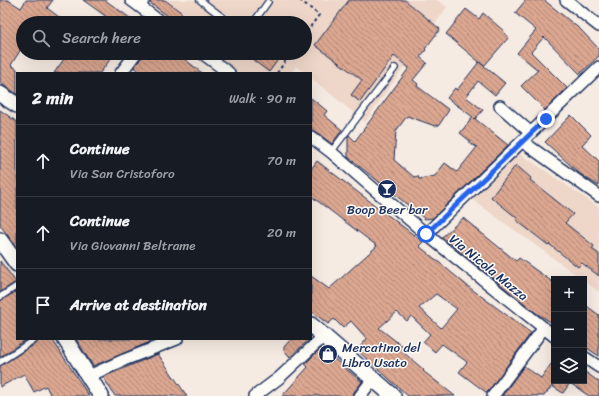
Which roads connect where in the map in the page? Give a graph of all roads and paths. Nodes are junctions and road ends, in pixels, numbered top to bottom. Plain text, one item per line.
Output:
1 (131, 0) edge
2 (200, 0) edge
3 (300, 0) edge
4 (566, 0) edge
5 (268, 2) dead end
6 (144, 4) edge
7 (155, 16) edge
8 (221, 16) edge
9 (258, 16) edge
10 (312, 25) edge
11 (599, 26) edge
12 (131, 60) edge
13 (211, 60) edge
14 (286, 60) edge
15 (599, 67) edge
16 (395, 68) dead end
17 (122, 72) edge
18 (228, 72) edge
19 (278, 72) edge
20 (0, 94) edge
21 (16, 104) edge
22 (500, 106) dead end
23 (531, 133) junction
24 (312, 138) edge
25 (523, 142) junction
26 (331, 152) junction
27 (599, 196) edge
28 (426, 234) junction
29 (0, 240) edge
30 (16, 263) edge
31 (16, 287) edge
32 (0, 297) edge
33 (312, 326) edge
34 (543, 329) junction
35 (551, 334) edge
36 (324, 336) junction
37 (33, 340) edge
38 (66, 340) edge
39 (174, 340) edge
40 (587, 359) edge
41 (0, 362) edge
42 (599, 367) edge
43 (88, 376) junction
44 (279, 378) junction
45 (373, 380) junction
46 (101, 396) edge
47 (255, 396) edge
48 (268, 396) edge
49 (360, 396) edge
50 (393, 396) edge
51 (493, 396) edge

1 - 6 street
2 - 8 lane
3 - 10 path
4 - 11 street
5 - 9 lane
6 - 7 street
12 - 17 street
13 - 18 street
14 - 19 path
15 - 23 street
16 - 26 lane
20 - 21 street
22 - 23 street
23 - 25 street
24 - 26 street, Via Nicola Mazza
25 - 27 street
25 - 28 street
26 - 28 street, Via Nicola Mazza
28 - 34 street, Via Nicola Mazza
29 - 30 street
31 - 32 lane
33 - 36 street
34 - 35 street, Via Nicola Mazza
34 - 51 street
36 - 44 street
36 - 45 street
37 - 41 lane
38 - 43 street
39 - 43 street
40 - 42 street
43 - 46 street
44 - 47 street
44 - 48 street
45 - 49 street
45 - 50 street

